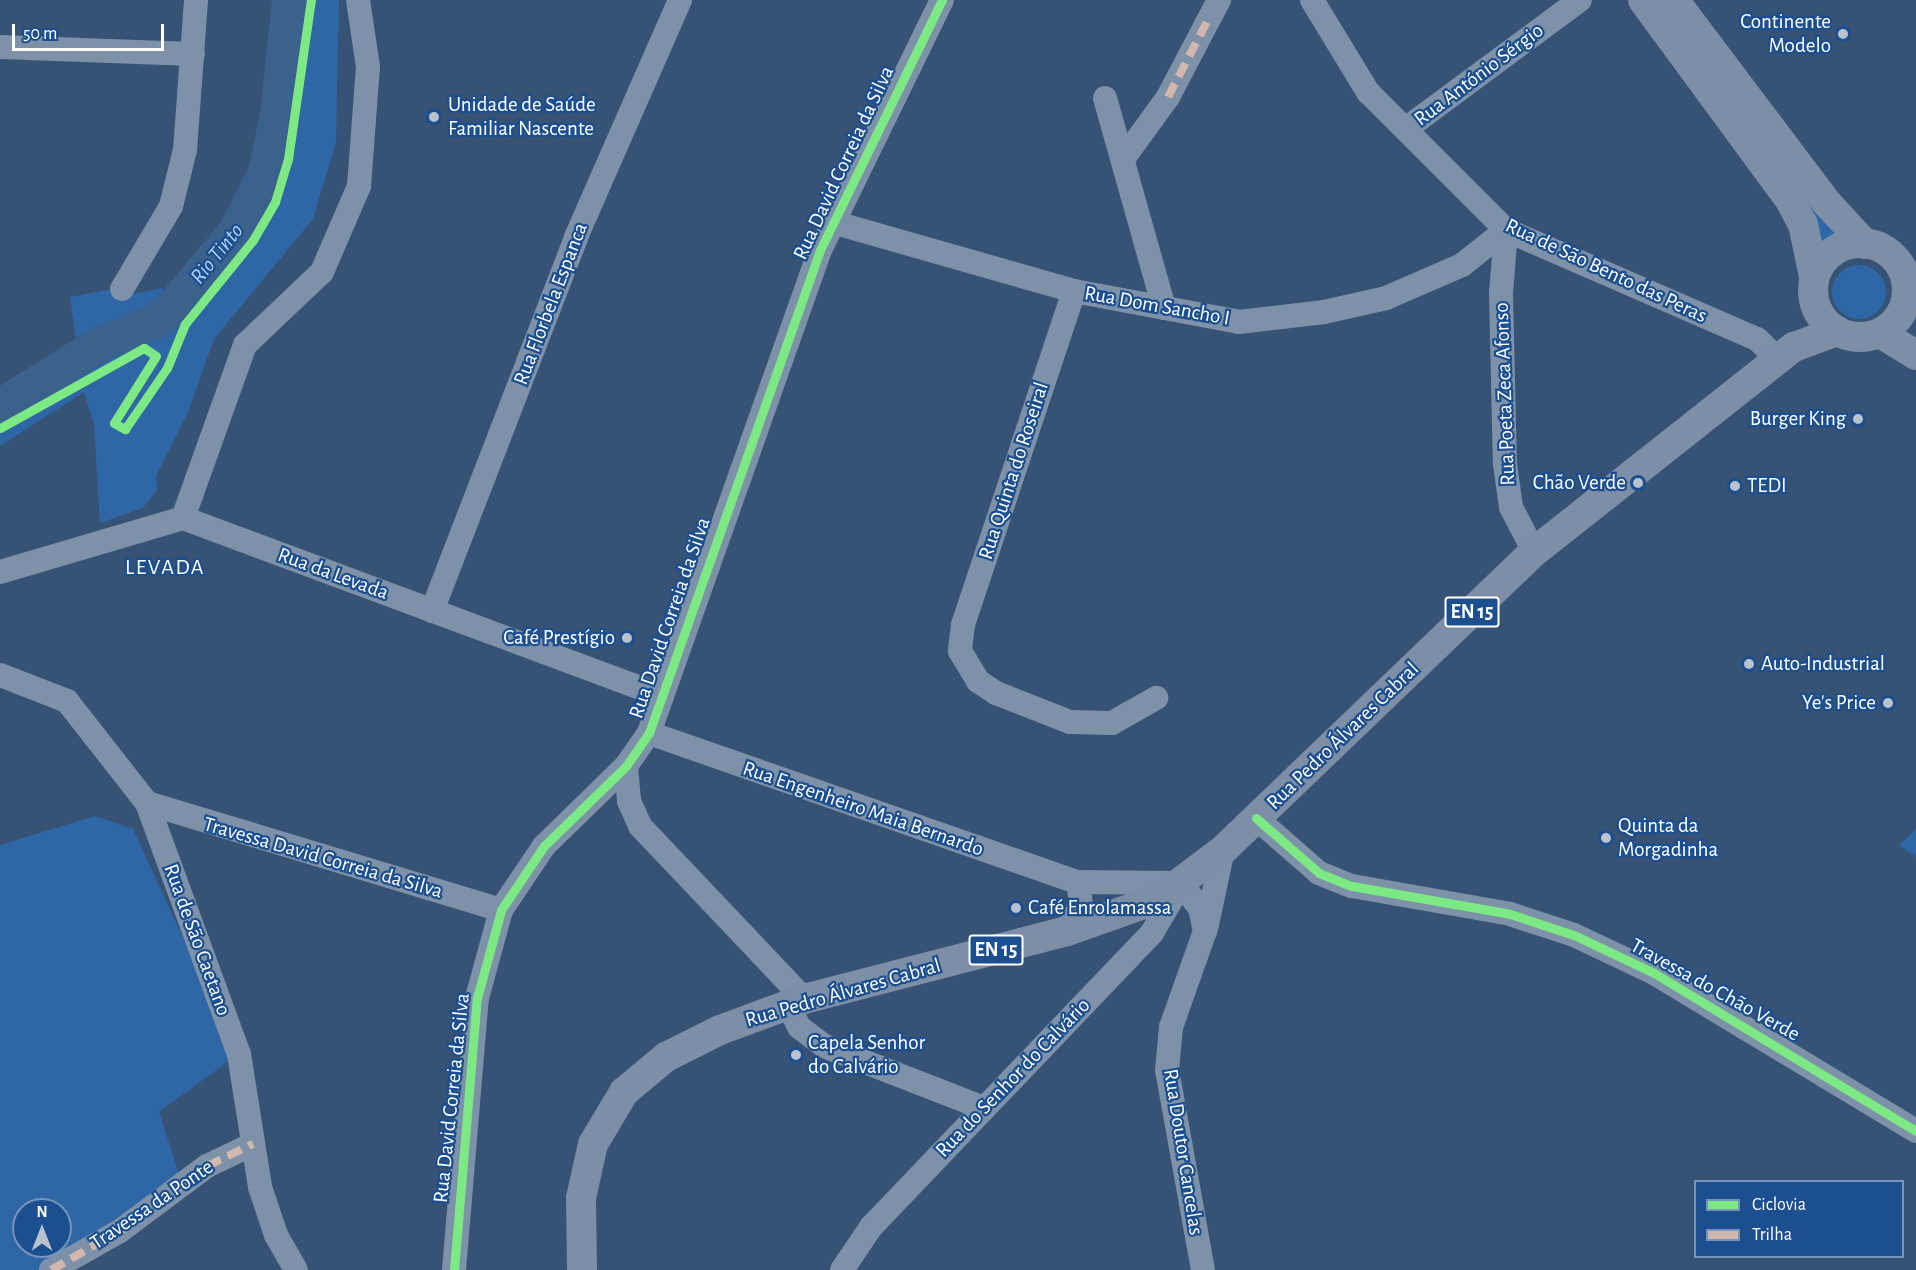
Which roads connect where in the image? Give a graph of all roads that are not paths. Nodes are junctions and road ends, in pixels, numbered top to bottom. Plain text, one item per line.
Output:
1 (196, 0) edge
2 (358, 0) edge
3 (680, 0) edge
4 (942, 0) edge
5 (1312, 0) edge
6 (1580, 0) edge
7 (1643, 0) edge
8 (1661, 0) edge
9 (1674, 0) edge
10 (1215, 8) edge
11 (1709, 41) junction
12 (0, 47) edge
13 (193, 54) junction
14 (1105, 98) dead end
15 (1407, 128) junction
16 (1123, 159) junction
17 (832, 222) junction
18 (1506, 230) junction
19 (1865, 244) junction
20 (1813, 284) junction
21 (122, 289) dead end
22 (1074, 291) junction
23 (1909, 291) edge
24 (1164, 308) junction
25 (1837, 331) junction
26 (1880, 333) junction
27 (1916, 355) edge
28 (1778, 359) junction
29 (183, 518) junction
30 (1534, 552) junction
31 (0, 572) edge
32 (432, 611) junction
33 (0, 675) edge
34 (662, 696) junction
35 (1156, 698) dead end
36 (649, 733) junction
37 (626, 766) junction
38 (147, 803) junction
39 (1256, 818) junction
40 (1223, 850) junction
41 (1078, 882) junction
42 (1181, 883) junction
43 (501, 909) junction
44 (1067, 931) junction
45 (1205, 931) junction
46 (796, 1002) junction
47 (984, 1108) junction
48 (1916, 1131) edge
49 (253, 1144) junction
50 (51, 1270) edge
51 (296, 1270) edge
52 (454, 1270) edge
53 (582, 1270) edge
54 (842, 1270) edge
55 (1203, 1270) edge

1 - 13 street
2 - 29 street
3 - 32 street, Rua Florbela Espanca
4 - 17 street, Rua David Correia da Silva
5 - 15 street, Rua de São Bento das Peras
6 - 15 street, Rua António Sérgio
7 - 20 main road
8 - 11 street
9 - 11 main road
10 - 16 street
11 - 19 main road
12 - 13 street
13 - 21 street
14 - 16 street
15 - 18 street, Rua de São Bento das Peras
16 - 24 street
17 - 22 street, Rua Dom Sancho I
17 - 34 street, Rua David Correia da Silva
18 - 24 street, Rua Dom Sancho I
18 - 28 street, Rua de São Bento das Peras
18 - 30 street, Rua Poeta Zeca Afonso
19 - 20 main road, EN 15
19 - 23 main road
20 - 25 main road
20 - 28 main road, Rua Pedro Álvares Cabral / EN 15
22 - 24 street, Rua Dom Sancho I
22 - 35 street, Rua Quinta do Roseiral
23 - 26 main road
25 - 26 main road, EN 15
25 - 28 main road, Rua Pedro Álvares Cabral / EN 15
26 - 27 main road
28 - 30 main road, Rua Pedro Álvares Cabral / EN 15
29 - 31 street
29 - 32 street, Rua da Levada
30 - 39 main road, Rua Pedro Álvares Cabral / EN 15
32 - 34 street, Rua da Levada
33 - 38 street, Rua de São Caetano
34 - 36 street, Rua David Correia da Silva
36 - 37 street, Rua David Correia da Silva
36 - 41 street, Rua Engenheiro Maia Bernardo
37 - 43 street, Rua David Correia da Silva
37 - 46 street
38 - 43 street, Travessa David Correia da Silva
38 - 49 street, Rua de São Caetano
39 - 40 main road, Rua Pedro Álvares Cabral / EN 15
39 - 48 street, Travessa do Chão Verde
40 - 42 main road, Rua Pedro Álvares Cabral / EN 15
40 - 45 street, Rua Doutor Cancelas
41 - 42 street, Rua Engenheiro Maia Bernardo
41 - 44 street
42 - 44 main road, Rua Pedro Álvares Cabral / EN 15
42 - 45 street
42 - 47 street, Rua do Senhor do Calvário
43 - 52 street, Rua David Correia da Silva
44 - 46 main road, Rua Pedro Álvares Cabral / EN 15
45 - 55 street, Rua Doutor Cancelas
46 - 47 street
46 - 53 main road, Rua Pedro Álvares Cabral / EN 15
47 - 54 street, Rua do Senhor do Calvário
49 - 50 street, Travessa da Ponte
49 - 51 street, Rua de São Caetano

